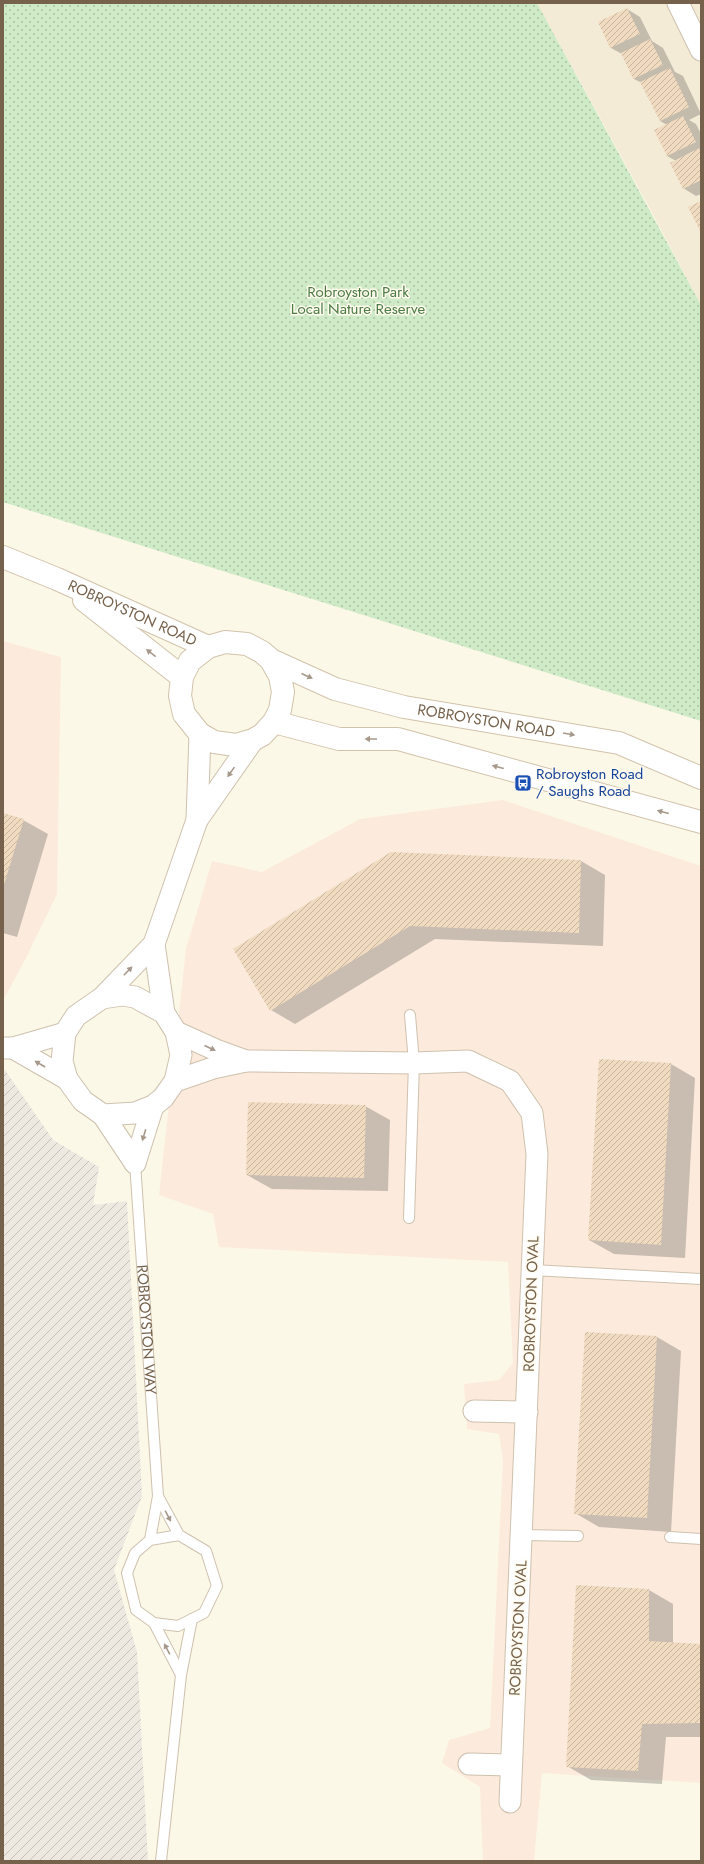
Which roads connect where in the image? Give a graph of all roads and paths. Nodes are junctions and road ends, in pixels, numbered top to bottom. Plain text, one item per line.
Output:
1 (678, 3) edge
2 (701, 50) edge
3 (3, 557) edge
4 (57, 579) junction
5 (208, 647) junction
6 (271, 660) junction
7 (182, 677) junction
8 (274, 722) junction
9 (200, 734) junction
10 (253, 740) junction
11 (701, 778) edge
12 (197, 820) junction
13 (701, 822) edge
14 (154, 944) junction
15 (102, 998) junction
16 (164, 1013) junction
17 (410, 1014) dead end
18 (176, 1032) junction
19 (66, 1033) junction
20 (8, 1048) edge
21 (246, 1061) junction
22 (414, 1063) junction
23 (67, 1079) junction
24 (175, 1081) junction
25 (153, 1106) junction
26 (103, 1115) junction
27 (135, 1163) junction
28 (409, 1218) dead end
29 (532, 1270) junction
30 (701, 1279) edge
31 (474, 1411) dead end
32 (527, 1412) junction
33 (158, 1496) junction
34 (522, 1535) junction
35 (179, 1536) junction
36 (578, 1536) dead end
37 (670, 1537) dead end
38 (701, 1539) edge
39 (150, 1540) junction
40 (192, 1620) junction
41 (154, 1623) junction
42 (181, 1675) junction
43 (469, 1764) dead end
44 (511, 1765) junction
45 (510, 1802) dead end
46 (161, 1861) edge

1 - 2 street
3 - 4 main road, ROBROYSTON ROAD
4 - 5 main road, ROBROYSTON ROAD
7 -> 4 main road, ROBROYSTON ROAD
5 - 6 main road, ROBROYSTON ROAD
5 - 7 main road, ROBROYSTON ROAD
6 - 8 main road, ROBROYSTON ROAD
6 -> 11 main road, ROBROYSTON ROAD
7 - 9 main road, ROBROYSTON ROAD
8 - 10 main road, ROBROYSTON ROAD
13 -> 8 main road
9 - 10 main road, ROBROYSTON ROAD
9 - 12 street
10 -> 12 street
12 - 14 street
15 -> 14 street
14 - 16 street
15 - 16 street
15 - 19 street
16 - 18 street
17 - 22 lane
18 -> 21 street
18 - 24 street
19 - 20 street
19 - 23 street
23 -> 20 street
21 - 22 street, ROBROYSTON OVAL
21 - 24 street
22 - 28 lane
22 - 29 street, ROBROYSTON OVAL
23 - 26 street
24 - 25 street
25 - 26 street
25 -> 27 street
26 - 27 street
27 - 33 lane, ROBROYSTON WAY
29 - 30 lane
29 - 32 street, ROBROYSTON OVAL
31 - 32 street
32 - 34 street, ROBROYSTON OVAL
33 -> 35 lane, ROBROYSTON WAY
33 - 39 lane, ROBROYSTON WAY
34 - 36 lane
34 - 44 street, ROBROYSTON OVAL
35 - 39 lane
35 - 40 lane
37 - 38 lane
39 - 41 lane
40 - 41 lane
40 - 42 lane
42 -> 41 lane
42 - 46 lane
43 - 44 street
44 - 45 street, ROBROYSTON OVAL

